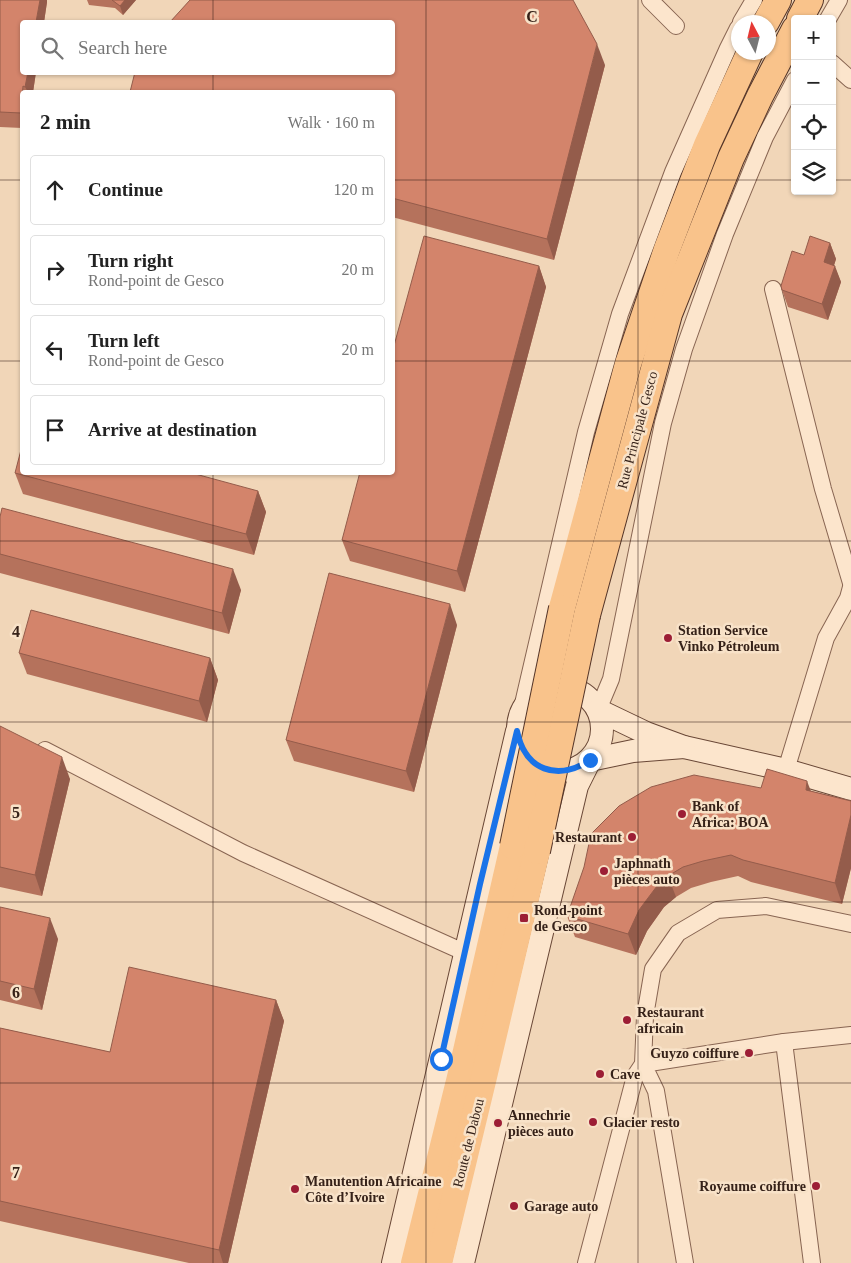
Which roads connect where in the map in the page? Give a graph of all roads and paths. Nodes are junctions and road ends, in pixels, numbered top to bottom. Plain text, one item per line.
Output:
1 (650, 0) edge
2 (754, 0) edge
3 (778, 0) edge
4 (810, 0) edge
5 (839, 0) edge
6 (746, 15) edge
7 (770, 15) edge
8 (802, 15) edge
9 (830, 15) edge
10 (676, 26) dead end
11 (791, 37) edge
12 (731, 42) edge
13 (746, 60) edge
14 (836, 67) edge
15 (851, 80) edge
16 (791, 88) edge
17 (773, 289) dead end
18 (851, 583) edge
19 (851, 587) edge
20 (522, 708) junction
21 (598, 710) junction
22 (517, 731) junction
23 (35, 745) edge
24 (684, 747) junction
25 (590, 760) junction
26 (786, 770) junction
27 (851, 789) edge
28 (525, 848) junction
29 (851, 924) edge
30 (466, 953) junction
31 (851, 1035) edge
32 (784, 1042) junction
33 (643, 1064) junction
34 (472, 1079) junction
35 (393, 1263) edge
36 (414, 1263) edge
37 (439, 1263) edge
38 (463, 1263) edge
39 (586, 1263) edge
40 (685, 1263) edge
41 (812, 1263) edge

1 - 10 street
2 - 6 street
3 - 7 main road
4 - 8 main road
5 - 9 street
11 - 28 main road, Rue Principale Gesco, bridge
12 - 20 street
13 - 28 main road, Rue Principale Gesco, bridge
14 - 15 street
16 - 21 street
17 - 18 street
19 - 26 street
20 - 21 street
20 - 22 street
21 - 24 street
21 - 25 street
22 - 25 street
22 - 30 street
23 - 30 street
24 - 25 street
24 - 26 street
25 - 38 street
26 - 27 street
28 - 34 main road
29 - 33 street
30 - 35 street
31 - 32 street
32 - 33 street
32 - 41 street
33 - 39 street
33 - 40 street
34 - 36 main road, Route de Dabou
34 - 37 main road, Route de Dabou

